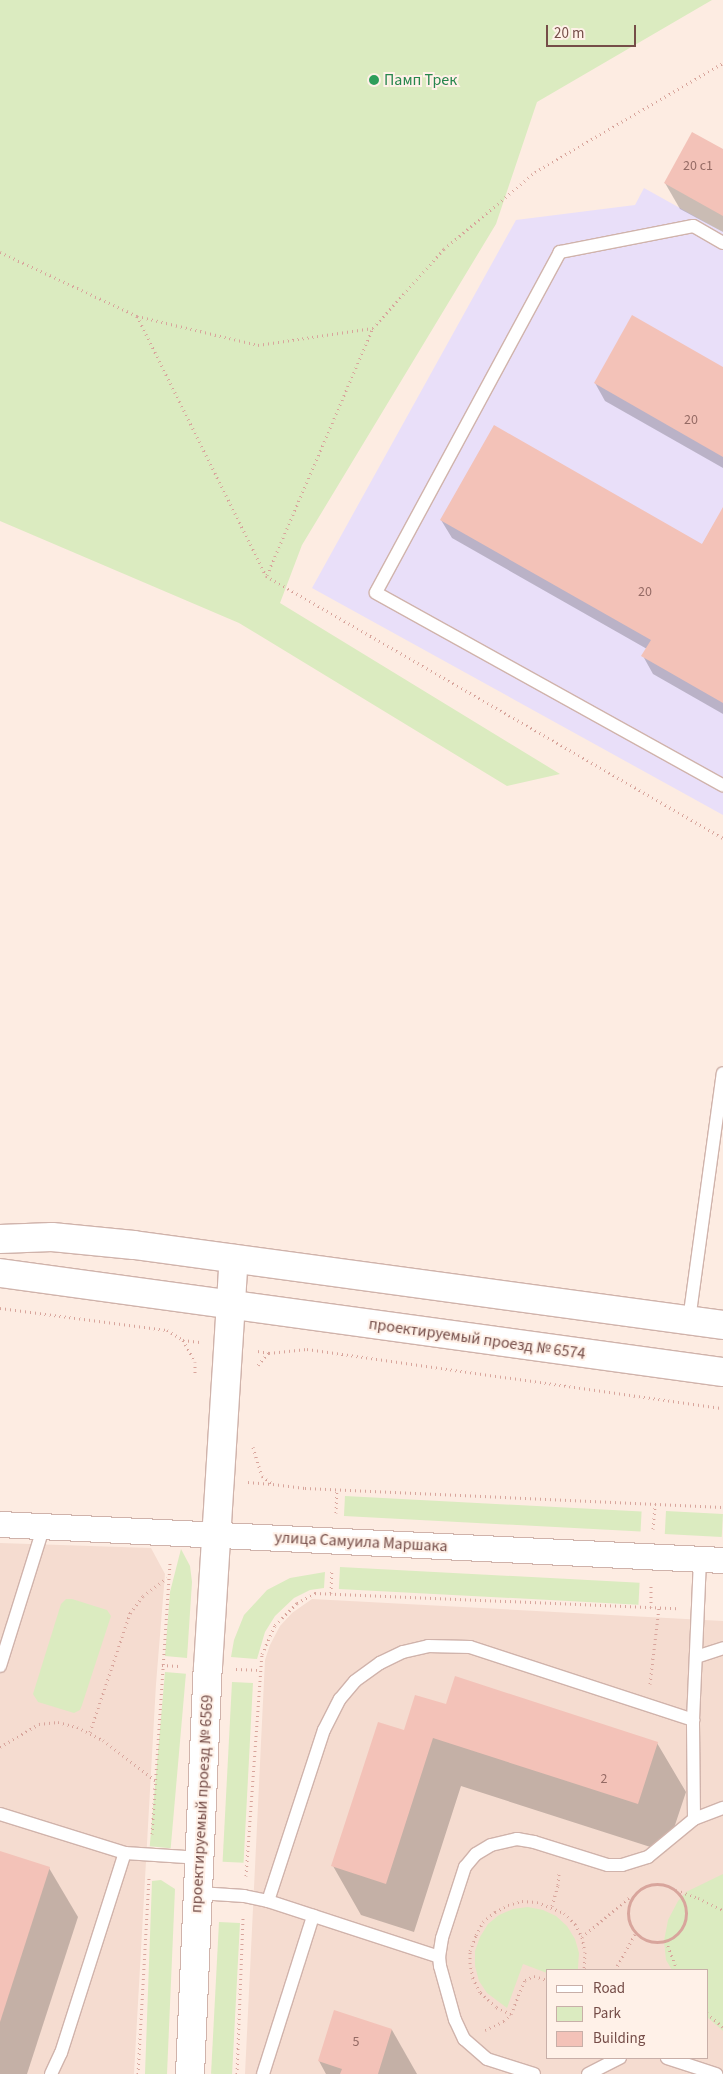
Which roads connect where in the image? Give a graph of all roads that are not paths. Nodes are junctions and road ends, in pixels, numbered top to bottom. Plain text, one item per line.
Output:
1 (723, 243) edge
2 (723, 785) edge
3 (723, 1073) edge
4 (0, 1239) edge
5 (234, 1259) junction
6 (0, 1273) edge
7 (230, 1306) junction
8 (689, 1320) junction
9 (723, 1325) edge
10 (723, 1372) edge
11 (0, 1524) edge
12 (44, 1526) junction
13 (218, 1535) junction
14 (711, 1559) edge
15 (723, 1648) edge
16 (696, 1657) junction
17 (0, 1666) edge
18 (693, 1720) junction
19 (723, 1808) edge
20 (0, 1814) edge
21 (694, 1819) junction
22 (125, 1853) junction
23 (201, 1858) junction
24 (199, 1893) junction
25 (268, 1901) junction
26 (313, 1916) junction
27 (439, 1956) junction
28 (618, 2059) edge
29 (670, 2059) edge
30 (50, 2074) edge
31 (190, 2074) edge
32 (263, 2074) edge
33 (534, 2074) edge
34 (588, 2074) edge
35 (716, 2074) edge

1 - 2 lane
3 - 8 lane
4 - 5 main road
5 - 7 main road, проектируемый проезд № 6569
5 - 8 main road
6 - 7 main road, проектируемый проезд № 6574
7 - 10 main road, проектируемый проезд № 6574
7 - 13 main road, проектируемый проезд № 6569
8 - 9 main road
11 - 12 street, улица Самуила Маршака
12 - 13 street, улица Самуила Маршака
12 - 17 lane
13 - 14 street, улица Самуила Маршака
13 - 23 main road, проектируемый проезд № 6569
14 - 16 lane
15 - 16 lane
16 - 18 lane
18 - 21 lane
18 - 25 lane
19 - 21 lane
20 - 22 lane
21 - 27 lane
22 - 23 lane
22 - 30 lane
23 - 24 main road, проектируемый проезд № 6569
24 - 25 lane
24 - 31 main road, проектируемый проезд № 6569
25 - 26 lane
26 - 27 lane
26 - 32 lane
27 - 33 lane
28 - 34 lane
29 - 35 lane

